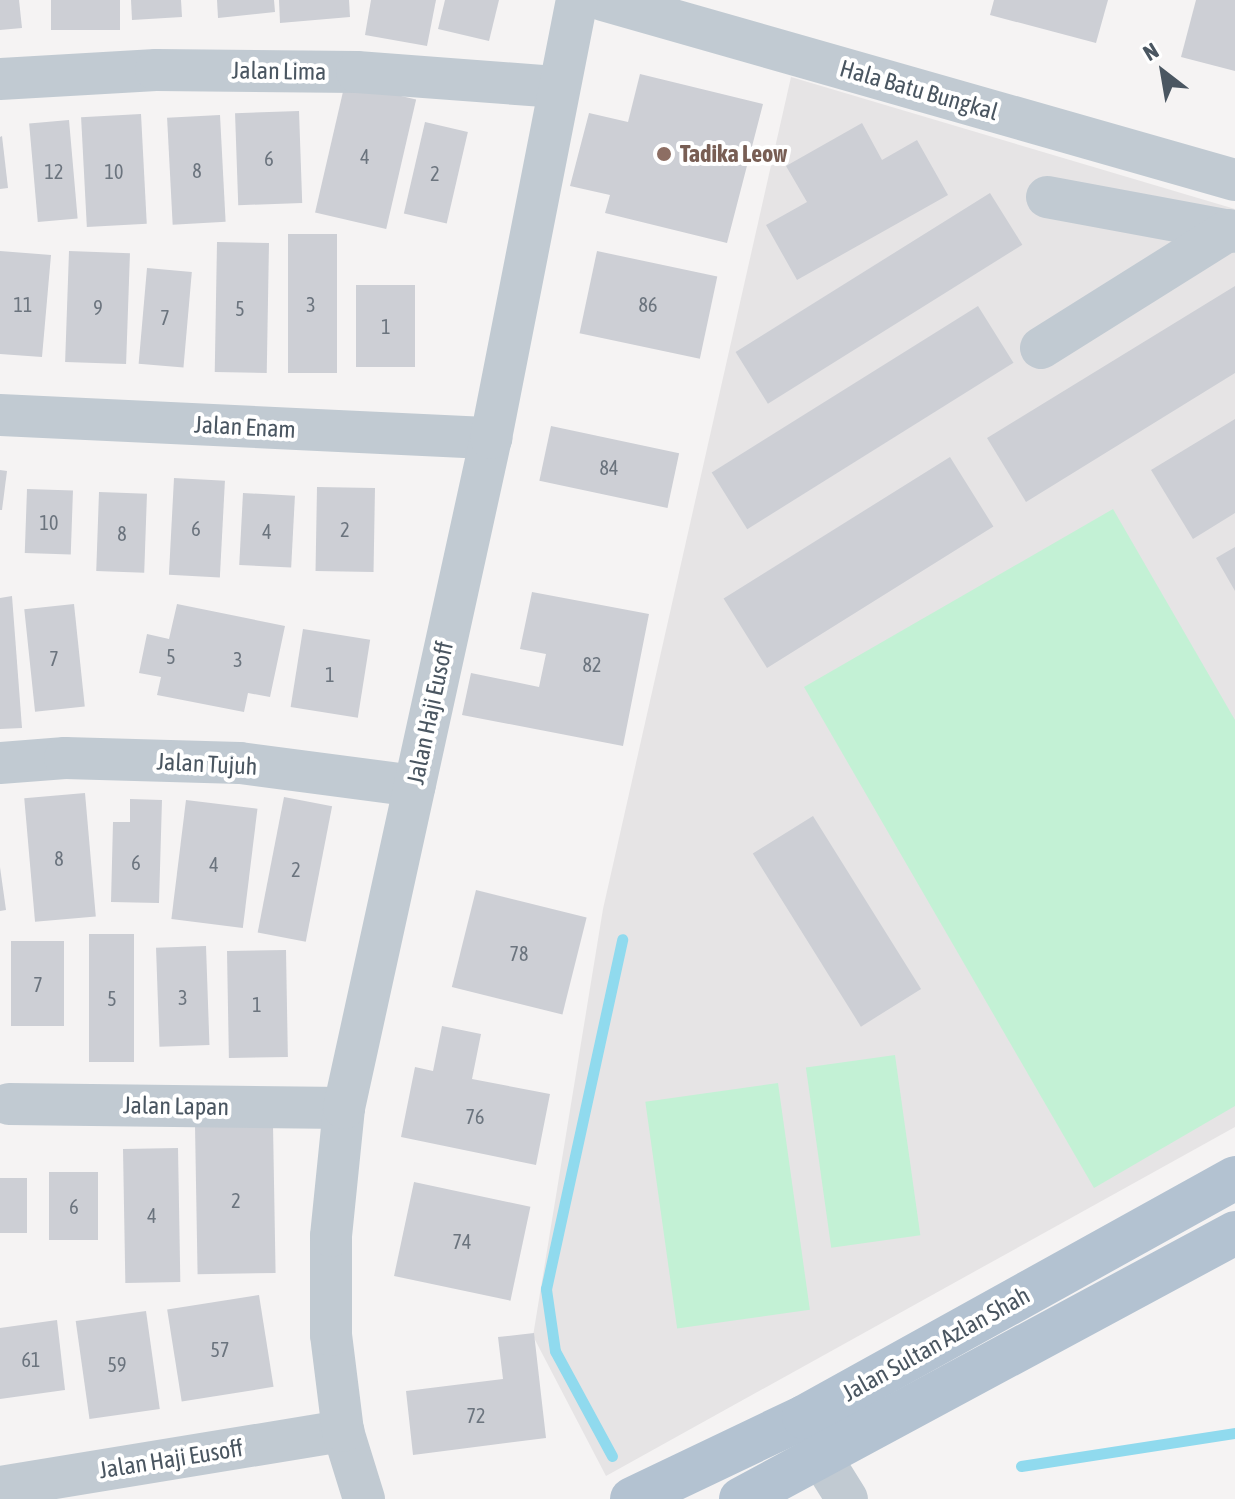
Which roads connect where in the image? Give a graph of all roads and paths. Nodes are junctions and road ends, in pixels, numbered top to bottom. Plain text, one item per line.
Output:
1 (577, 0) edge
2 (603, 0) edge
3 (0, 79) edge
4 (558, 87) junction
5 (1235, 180) edge
6 (1047, 197) dead end
7 (1232, 231) edge
8 (1041, 348) dead end
9 (0, 415) edge
10 (491, 438) junction
11 (0, 763) edge
12 (414, 786) junction
13 (9, 1104) dead end
14 (344, 1108) junction
15 (1235, 1178) edge
16 (1235, 1233) edge
17 (343, 1431) junction
18 (822, 1459) junction
19 (0, 1487) edge
20 (742, 1496) edge
21 (364, 1499) edge
22 (632, 1499) edge
23 (847, 1499) edge

1 - 4 street, Jalan Haji Eusoff
2 - 5 street, Hala Batu Bungkal
3 - 4 street, Jalan Lima
4 - 10 street, Jalan Haji Eusoff
6 - 7 street
7 - 8 street
9 - 10 street, Jalan Enam
10 - 12 street, Jalan Haji Eusoff
11 - 12 street, Jalan Tujuh
12 - 14 street, Jalan Haji Eusoff
13 - 14 street, Jalan Lapan
14 - 17 street, Jalan Haji Eusoff
15 - 22 main road, Jalan Sultan Azlan Shah
16 - 18 main road, Jalan Sultan Azlan Shah
17 - 19 street, Jalan Haji Eusoff
17 - 21 street, Jalan Haji Eusoff
18 - 20 main road, Jalan Sultan Azlan Shah
18 - 23 street

